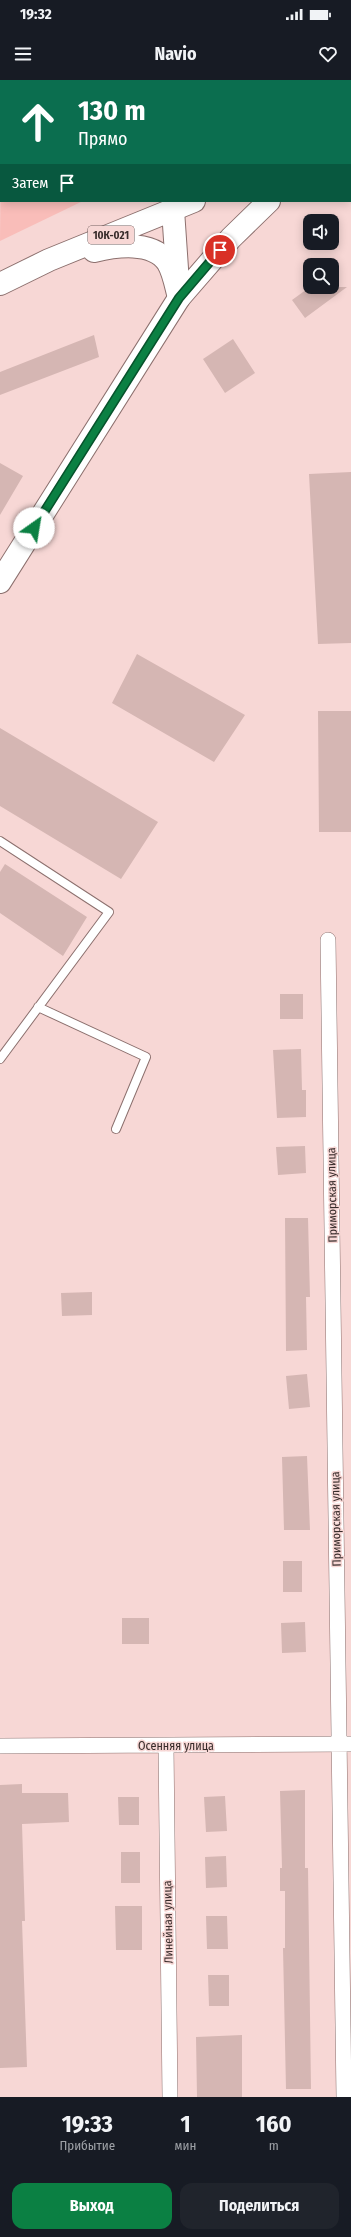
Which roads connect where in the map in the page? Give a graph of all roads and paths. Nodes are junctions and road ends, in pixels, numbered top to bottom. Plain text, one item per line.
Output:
1 (192, 202) edge
2 (268, 202) edge
3 (173, 210) junction
4 (49, 260) junction
5 (0, 284) edge
6 (179, 298) junction
7 (0, 582) edge
8 (0, 841) edge
9 (328, 940) dead end
10 (38, 1008) junction
11 (0, 1059) edge
12 (116, 1129) dead end
13 (345, 1745) edge
14 (0, 1746) edge
15 (166, 1746) junction
16 (170, 2097) edge
17 (344, 2097) edge

1 - 3 main road, 10К-021
2 - 6 main road
3 - 4 main road, 10К-021
3 - 6 main road
4 - 5 main road, 10К-021
4 - 6 main road
6 - 7 main road
8 - 10 lane
9 - 13 street, Приморская улица
10 - 11 lane
10 - 12 lane
13 - 15 street, Осенняя улица
13 - 17 street, Приморская улица
14 - 15 street, Осенняя улица
15 - 16 street, Линейная улица

